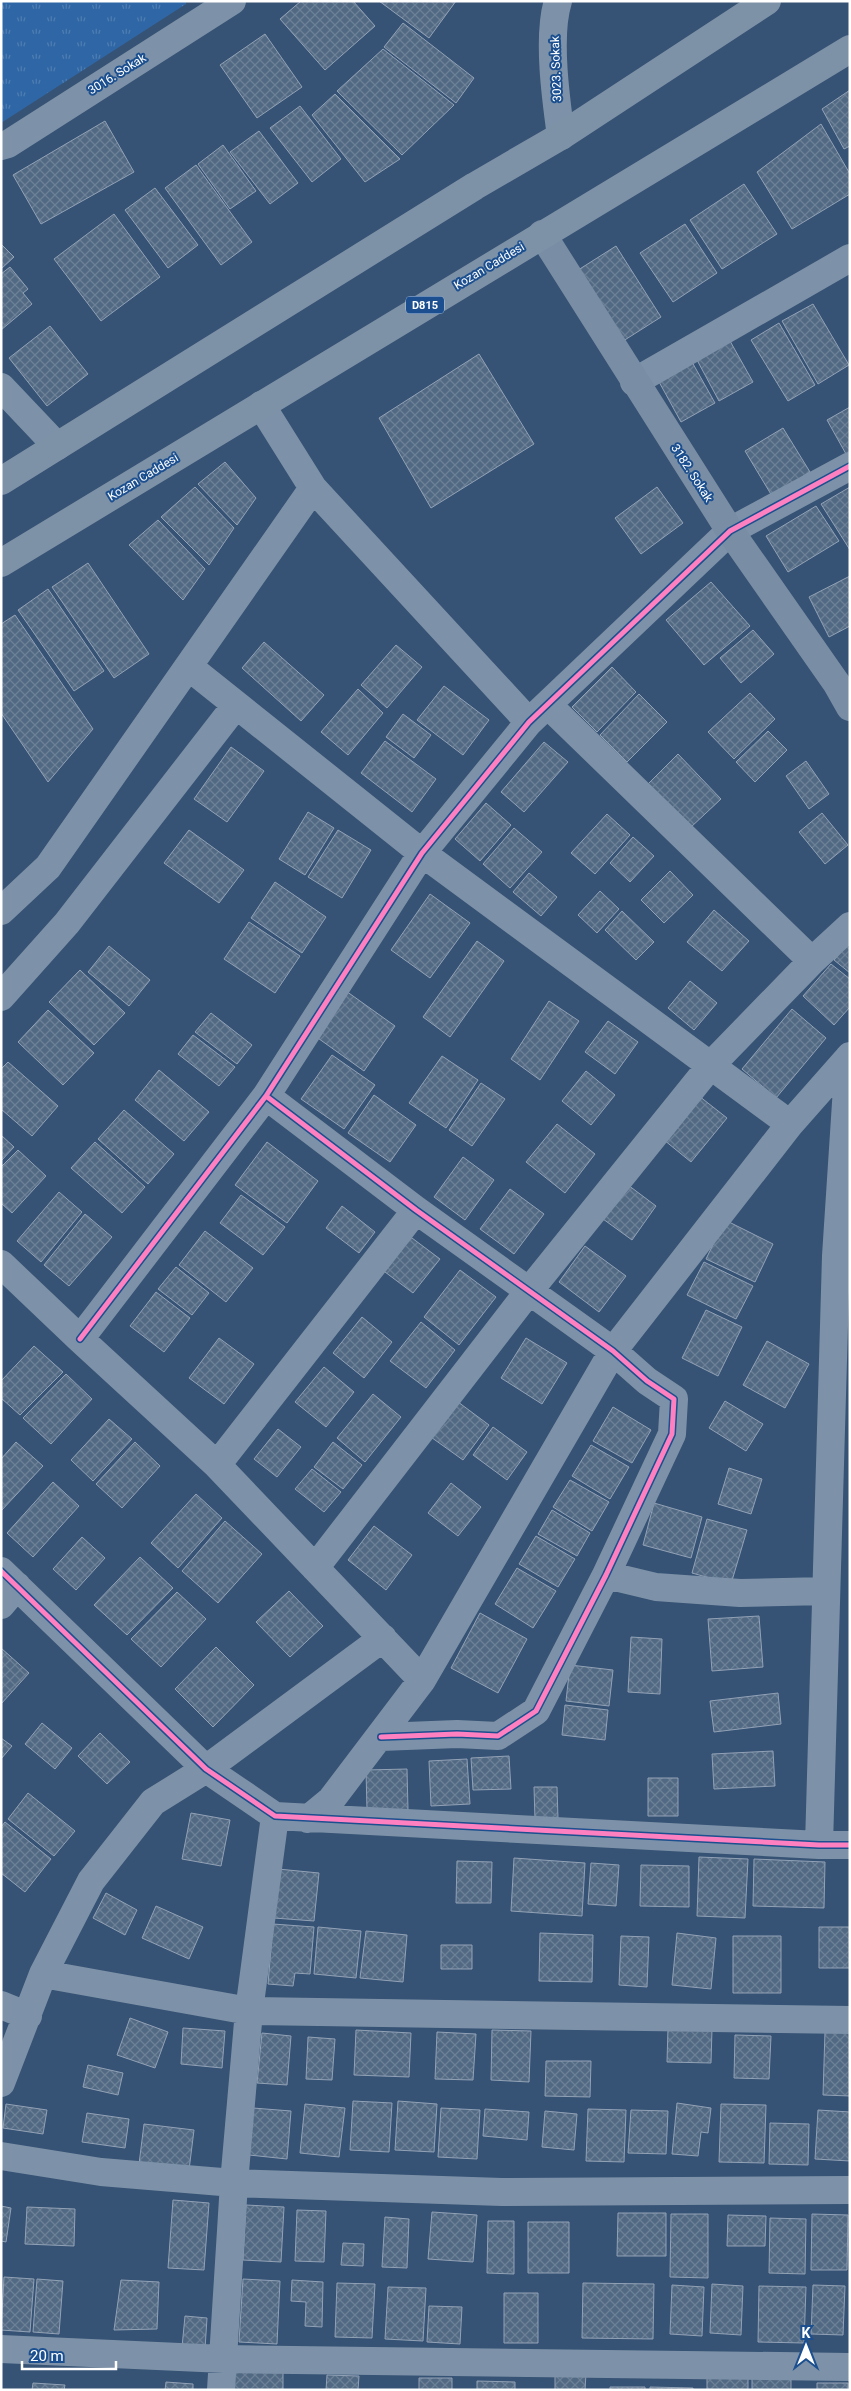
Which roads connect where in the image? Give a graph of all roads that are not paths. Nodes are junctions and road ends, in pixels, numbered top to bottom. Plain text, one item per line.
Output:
1 (232, 1) edge
2 (558, 1) edge
3 (767, 1) edge
4 (850, 49) edge
5 (561, 136) junction
6 (1, 146) edge
7 (542, 234) junction
8 (850, 258) edge
9 (634, 382) junction
10 (1, 387) edge
11 (261, 405) junction
12 (57, 446) junction
13 (850, 466) edge
14 (1, 480) edge
15 (313, 488) junction
16 (730, 531) junction
17 (1, 562) edge
18 (189, 667) junction
19 (845, 689) edge
20 (236, 704) junction
21 (538, 713) junction
22 (422, 853) junction
23 (1, 912) edge
24 (850, 926) edge
25 (812, 962) junction
26 (1, 996) edge
27 (849, 1057) edge
28 (711, 1065) junction
29 (266, 1096) junction
30 (790, 1124) junction
31 (416, 1210) junction
32 (843, 1256) edge
33 (1, 1264) edge
34 (529, 1291) junction
35 (80, 1339) junction
36 (613, 1351) junction
37 (217, 1465) junction
38 (315, 1568) junction
39 (606, 1576) junction
40 (7, 1588) edge
41 (825, 1591) junction
42 (383, 1638) junction
43 (422, 1680) junction
44 (381, 1737) junction
45 (206, 1769) junction
46 (274, 1816) junction
47 (308, 1819) junction
48 (819, 1845) junction
49 (850, 1845) edge
50 (43, 1974) junction
51 (1, 2005) edge
52 (249, 2011) junction
53 (28, 2016) junction
54 (850, 2020) edge
55 (1, 2083) edge
56 (1, 2156) edge
57 (234, 2183) junction
58 (850, 2190) edge
59 (1, 2349) edge
60 (224, 2359) junction
61 (850, 2367) edge
62 (221, 2390) edge

1 - 6 street, 3016. Sokak
2 - 5 street, 3023. Sokak
3 - 5 highway
4 - 7 highway, Kozan Caddesi / D815
5 - 12 highway
7 - 9 main road, 3182. Sokak
7 - 11 highway, Kozan Caddesi / D815
8 - 9 street
9 - 16 main road, 3182. Sokak
10 - 12 street
11 - 15 street
11 - 17 highway, Kozan Caddesi / D815
12 - 14 highway
13 - 16 street
15 - 18 street
15 - 21 street
16 - 19 main road, 3182. Sokak
16 - 21 street
18 - 20 street
18 - 23 street
20 - 22 street
20 - 26 street
21 - 22 street
21 - 25 street
22 - 28 street
22 - 29 street
24 - 25 street
25 - 28 street
27 - 30 street
27 - 32 street
28 - 30 street
28 - 34 street
29 - 31 street
29 - 35 street
30 - 36 street
31 - 34 street
31 - 37 street
32 - 41 street
33 - 35 street
34 - 36 street
34 - 38 street
35 - 37 street
36 - 39 street
36 - 43 street
37 - 38 street
38 - 42 street
39 - 41 street
39 - 44 street
40 - 45 street
41 - 48 street
42 - 43 street
42 - 45 street
43 - 44 street
44 - 47 street
45 - 46 street
45 - 50 street
46 - 47 street
46 - 52 street
47 - 48 street
48 - 49 street
50 - 52 street
50 - 53 street
51 - 53 street
52 - 54 street
52 - 57 street
53 - 55 street
56 - 57 street
57 - 58 street
57 - 60 street
59 - 60 street
60 - 61 street
60 - 62 street

